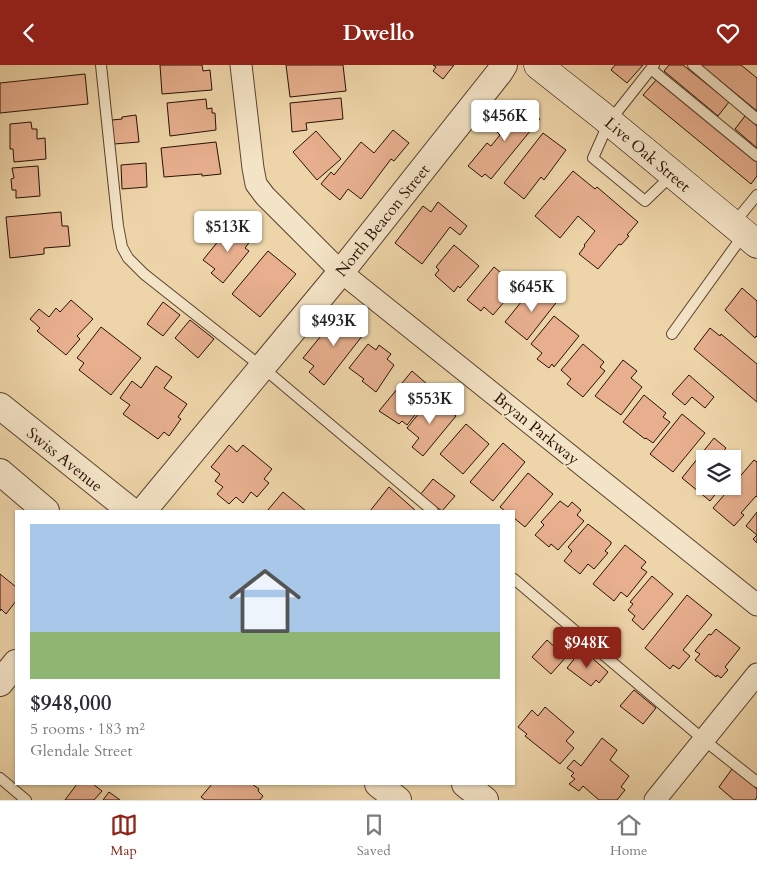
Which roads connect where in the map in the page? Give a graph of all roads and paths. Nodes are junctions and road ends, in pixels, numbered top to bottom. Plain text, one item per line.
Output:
1 (100, 65) edge
2 (242, 65) edge
3 (504, 65) edge
4 (538, 65) edge
5 (693, 65) edge
6 (653, 67) edge
7 (757, 119) edge
8 (609, 122) junction
9 (757, 156) edge
10 (672, 174) junction
11 (757, 195) edge
12 (745, 234) edge
13 (342, 272) junction
14 (672, 334) dead end
15 (262, 367) junction
16 (0, 406) edge
17 (0, 472) edge
18 (45, 510) edge
19 (130, 510) edge
20 (143, 510) edge
21 (432, 510) edge
22 (515, 580) edge
23 (757, 605) edge
24 (15, 664) edge
25 (757, 674) edge
26 (0, 683) edge
27 (704, 739) junction
28 (0, 778) edge
29 (757, 782) edge
30 (379, 785) edge
31 (466, 785) edge
32 (26, 800) edge
33 (398, 800) edge
34 (485, 800) edge
35 (655, 800) edge

1 - 15 lane
2 - 13 street, Bryan Parkway
3 - 13 street, North Beacon Street
4 - 8 main road, Live Oak Street
5 - 7 lane
6 - 8 lane
6 - 9 lane
8 - 10 main road, Live Oak Street
8 - 10 lane
10 - 12 main road, Live Oak Street
11 - 12 lane
12 - 14 lane
13 - 15 street, North Beacon Street
13 - 23 street, Bryan Parkway
15 - 20 street, North Beacon Street
15 - 21 lane
16 - 19 street, Swiss Avenue
17 - 18 street
22 - 27 lane
24 - 26 street
25 - 27 street
27 - 29 lane
27 - 35 street
28 - 32 lane
30 - 33 street
31 - 34 street

